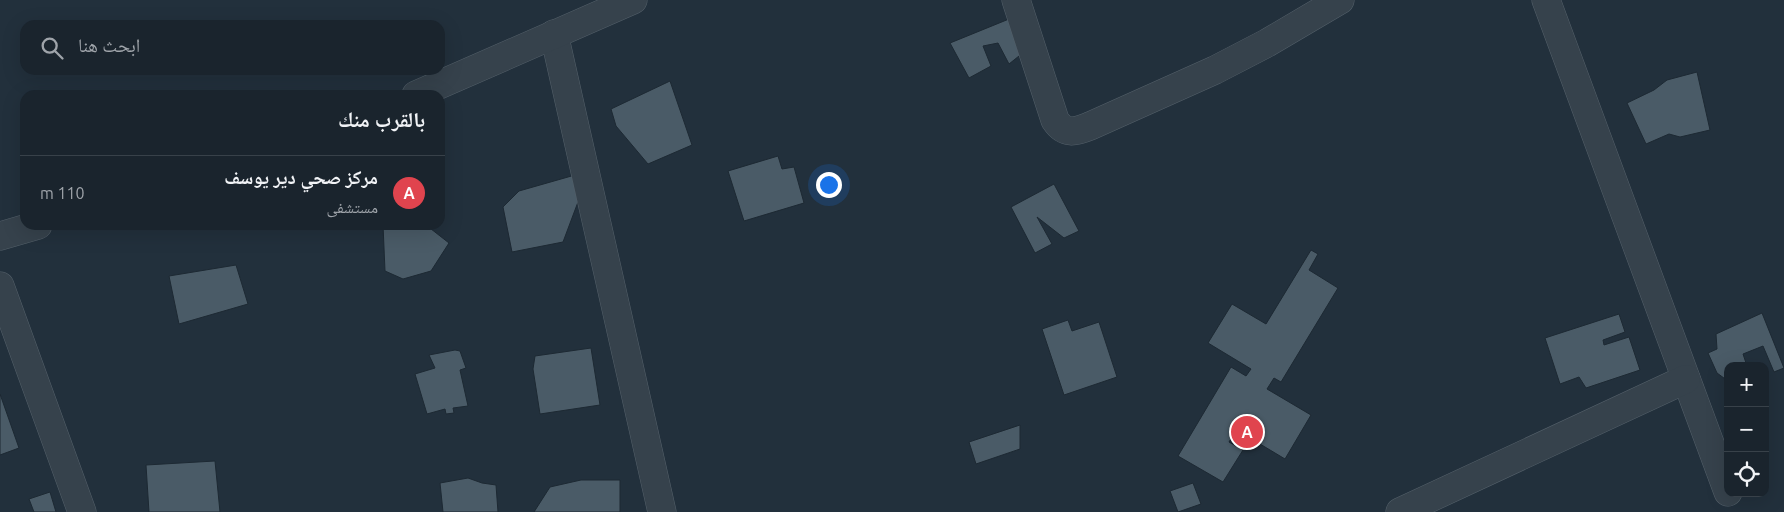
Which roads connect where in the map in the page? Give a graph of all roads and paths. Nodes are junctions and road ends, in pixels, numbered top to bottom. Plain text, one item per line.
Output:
1 (633, 0) edge
2 (1016, 0) edge
3 (1340, 0) edge
4 (1552, 2) edge
5 (554, 34) junction
6 (427, 90) edge
7 (21, 230) edge
8 (0, 236) edge
9 (0, 286) edge
10 (1686, 379) junction
11 (1724, 481) edge
12 (1730, 497) edge
13 (82, 512) edge
14 (662, 512) edge
15 (1400, 512) edge
16 (1735, 512) edge

1 - 5 street
2 - 3 street
4 - 10 street
5 - 6 street
5 - 14 street
7 - 8 street
9 - 13 street
10 - 11 street
10 - 15 street
12 - 16 street

